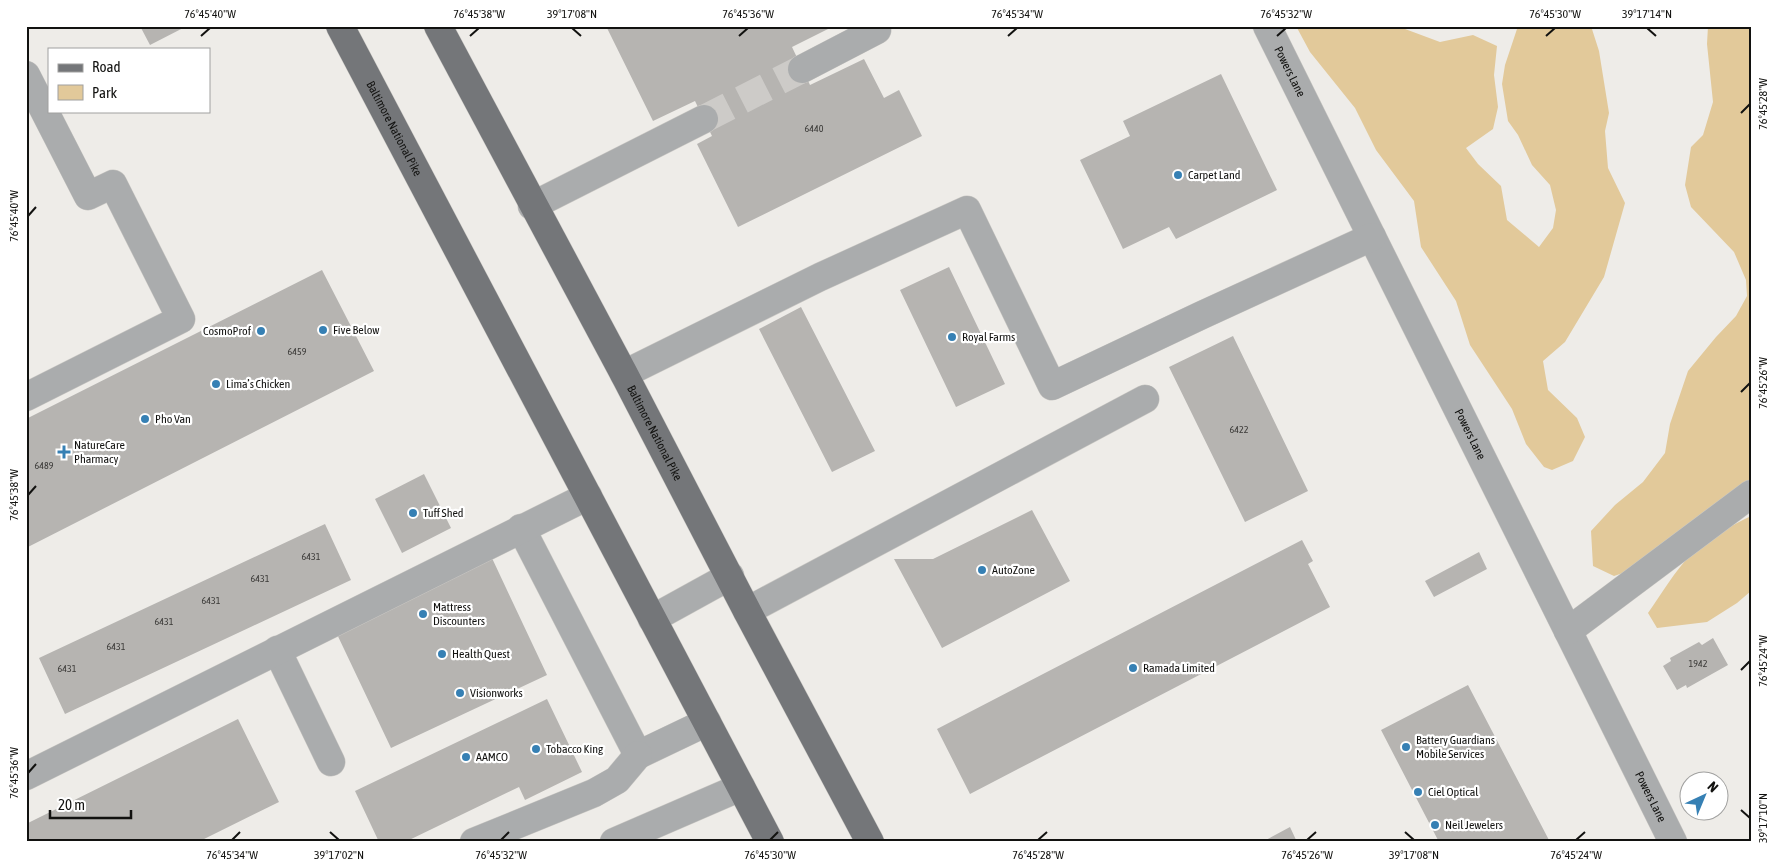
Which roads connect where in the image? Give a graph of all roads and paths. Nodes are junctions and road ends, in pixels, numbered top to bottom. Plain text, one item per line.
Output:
1 (340, 26) edge
2 (438, 26) edge
3 (875, 26) edge
4 (1267, 26) edge
5 (802, 69) tunnel mouth
6 (26, 75) edge
7 (704, 119) tunnel mouth
8 (532, 206) junction
9 (1372, 237) junction
10 (624, 374) junction
11 (26, 397) edge
12 (1145, 400) dead end
13 (1751, 494) edge
14 (588, 496) junction
15 (521, 528) junction
16 (730, 576) junction
17 (747, 611) junction
18 (652, 619) junction
19 (1568, 631) junction
20 (277, 650) junction
21 (707, 722) junction
22 (638, 755) junction
23 (331, 762) dead end
24 (26, 776) edge
25 (741, 787) junction
26 (474, 842) edge
27 (614, 842) edge
28 (770, 842) edge
29 (870, 842) edge
30 (1673, 842) edge

1 - 14 main road, Baltimore National Pike
2 - 8 main road, Baltimore National Pike
3 - 5 street
4 - 9 street, Powers Lane
6 - 11 street
7 - 8 street
8 - 10 main road, Baltimore National Pike
9 - 10 street
9 - 19 street, Powers Lane
10 - 16 main road, Baltimore National Pike
12 - 17 street
13 - 19 street
14 - 15 street
14 - 18 main road, Baltimore National Pike
15 - 20 street
15 - 22 street
16 - 17 main road, Baltimore National Pike
16 - 18 street
17 - 29 main road, Baltimore National Pike
18 - 21 main road, Baltimore National Pike
19 - 30 street, Powers Lane
20 - 23 street
20 - 24 street
21 - 22 street
21 - 25 main road, Baltimore National Pike
22 - 26 street
25 - 27 street
25 - 28 main road, Baltimore National Pike

